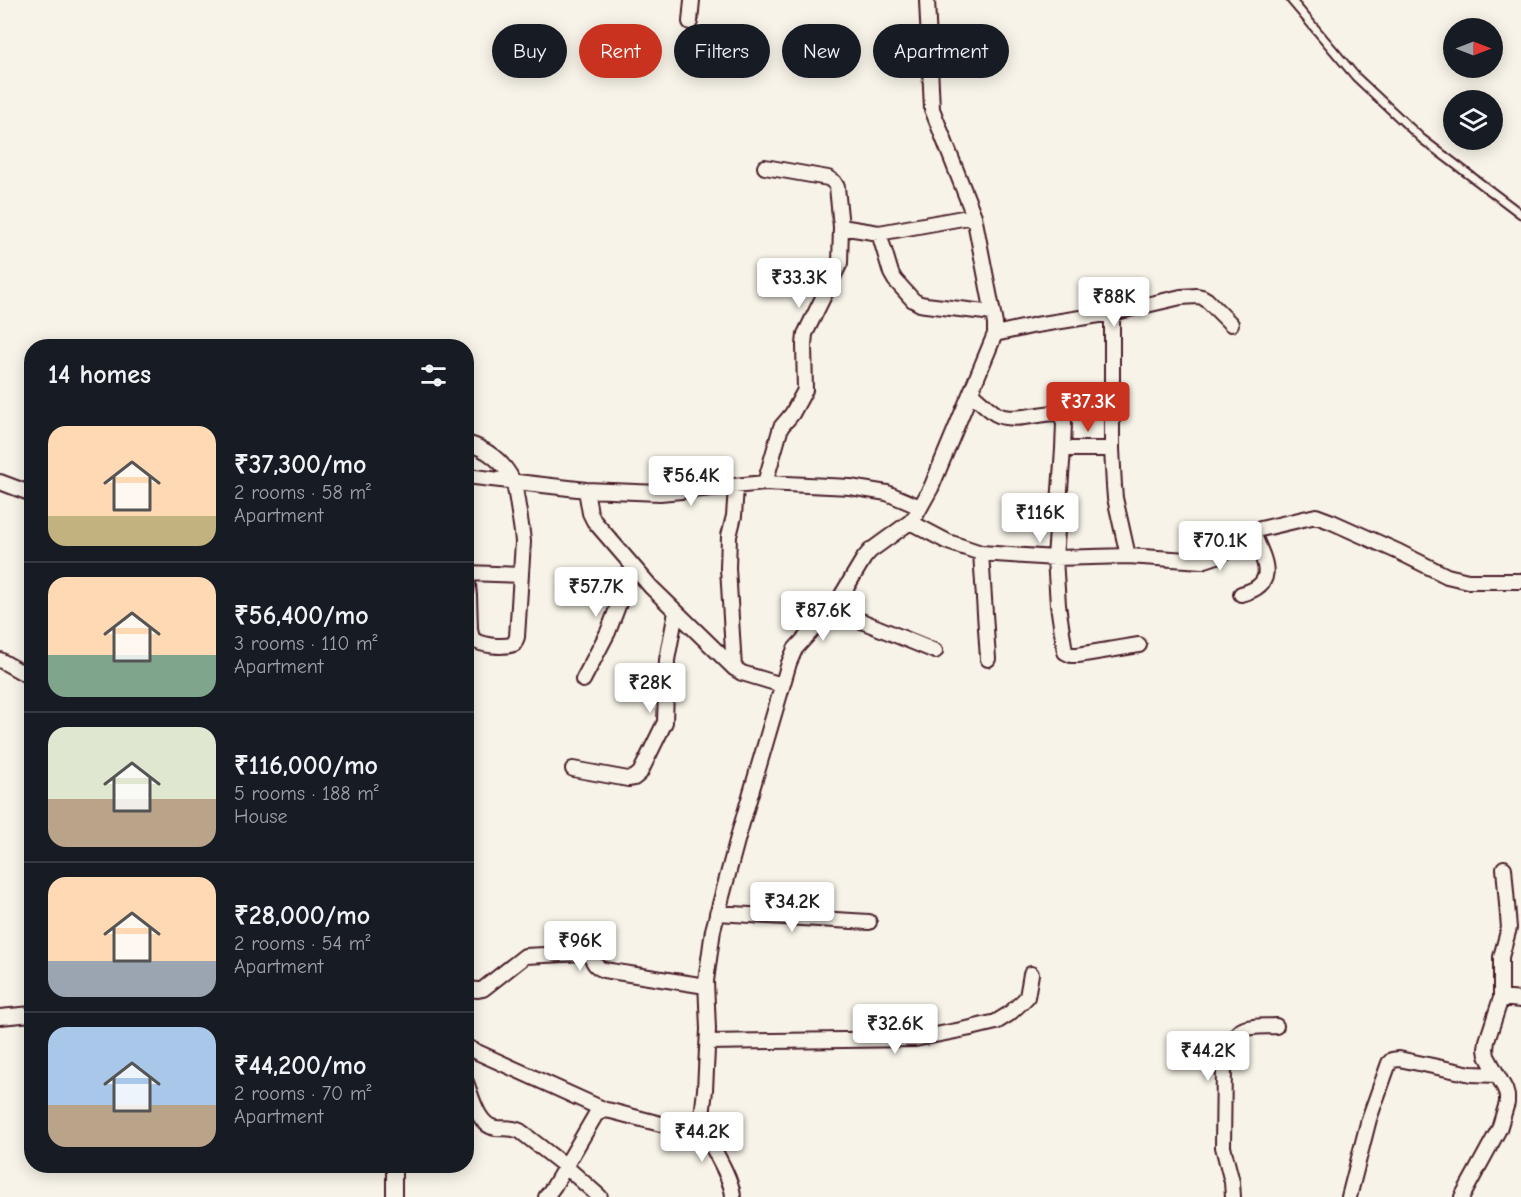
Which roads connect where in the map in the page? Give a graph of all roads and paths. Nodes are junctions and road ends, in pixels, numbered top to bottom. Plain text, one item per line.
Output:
1 (692, 0) edge
2 (927, 0) edge
3 (1291, 0) edge
4 (690, 22) dead end
5 (765, 167) dead end
6 (1521, 214) edge
7 (975, 216) junction
8 (841, 227) junction
9 (879, 233) junction
10 (993, 313) junction
11 (1112, 313) junction
12 (1231, 324) dead end
13 (995, 334) junction
14 (971, 393) junction
15 (474, 445) edge
16 (1063, 449) junction
17 (1112, 449) junction
18 (474, 477) edge
19 (0, 482) edge
20 (513, 482) junction
21 (765, 483) junction
22 (736, 487) junction
23 (586, 490) junction
24 (24, 491) edge
25 (920, 507) junction
26 (910, 522) junction
27 (1252, 531) junction
28 (981, 554) junction
29 (1128, 556) junction
30 (1055, 558) junction
31 (633, 567) junction
32 (474, 573) edge
33 (521, 575) junction
34 (1521, 581) edge
35 (1241, 594) dead end
36 (832, 609) junction
37 (676, 612) junction
38 (474, 640) edge
39 (1139, 645) dead end
40 (935, 651) dead end
41 (988, 659) dead end
42 (0, 660) edge
43 (734, 668) junction
44 (24, 674) edge
45 (583, 680) dead end
46 (782, 685) junction
47 (573, 769) dead end
48 (1504, 868) dead end
49 (717, 913) junction
50 (869, 922) dead end
51 (1031, 974) dead end
52 (706, 986) junction
53 (474, 990) edge
54 (1501, 998) junction
55 (1521, 1000) edge
56 (24, 1015) edge
57 (0, 1017) edge
58 (1276, 1026) dead end
59 (708, 1042) junction
60 (474, 1051) edge
61 (1497, 1075) junction
62 (474, 1103) edge
63 (605, 1110) junction
64 (699, 1122) junction
65 (566, 1166) junction
66 (394, 1173) edge
67 (394, 1197) edge
68 (546, 1197) edge
69 (600, 1197) edge
70 (733, 1197) edge
71 (1233, 1197) edge
72 (1349, 1197) edge
73 (1462, 1197) edge

1 - 4 street
2 - 7 street
3 - 6 lane
5 - 8 street
7 - 9 street
7 - 10 street
8 - 9 street
8 - 21 street
9 - 10 street
10 - 13 street
11 - 12 street
11 - 13 street
11 - 17 street
13 - 14 street
14 - 16 street
14 - 25 street
15 - 20 street
16 - 17 street
16 - 30 street
17 - 29 street
18 - 20 street
19 - 24 street
20 - 23 street
20 - 33 street
21 - 22 street
21 - 25 street
22 - 23 street
22 - 43 street
23 - 31 street
25 - 26 street
26 - 28 street
26 - 36 street
27 - 29 street
27 - 34 street
27 - 35 street
28 - 30 street
28 - 41 street
29 - 30 street
30 - 39 street
31 - 37 street
31 - 45 street
32 - 33 street
33 - 38 street
36 - 40 street
36 - 46 street
37 - 43 street
37 - 47 street
42 - 44 street
43 - 46 street
46 - 49 street
48 - 54 street
49 - 50 street
49 - 52 street
51 - 59 street
52 - 53 street
52 - 59 street
54 - 55 street
54 - 61 street
56 - 57 street
58 - 71 street
59 - 64 street
60 - 63 street
61 - 72 street
61 - 73 street
62 - 65 street
63 - 64 street
63 - 65 street
64 - 70 street
65 - 68 street
65 - 69 street
66 - 67 street

